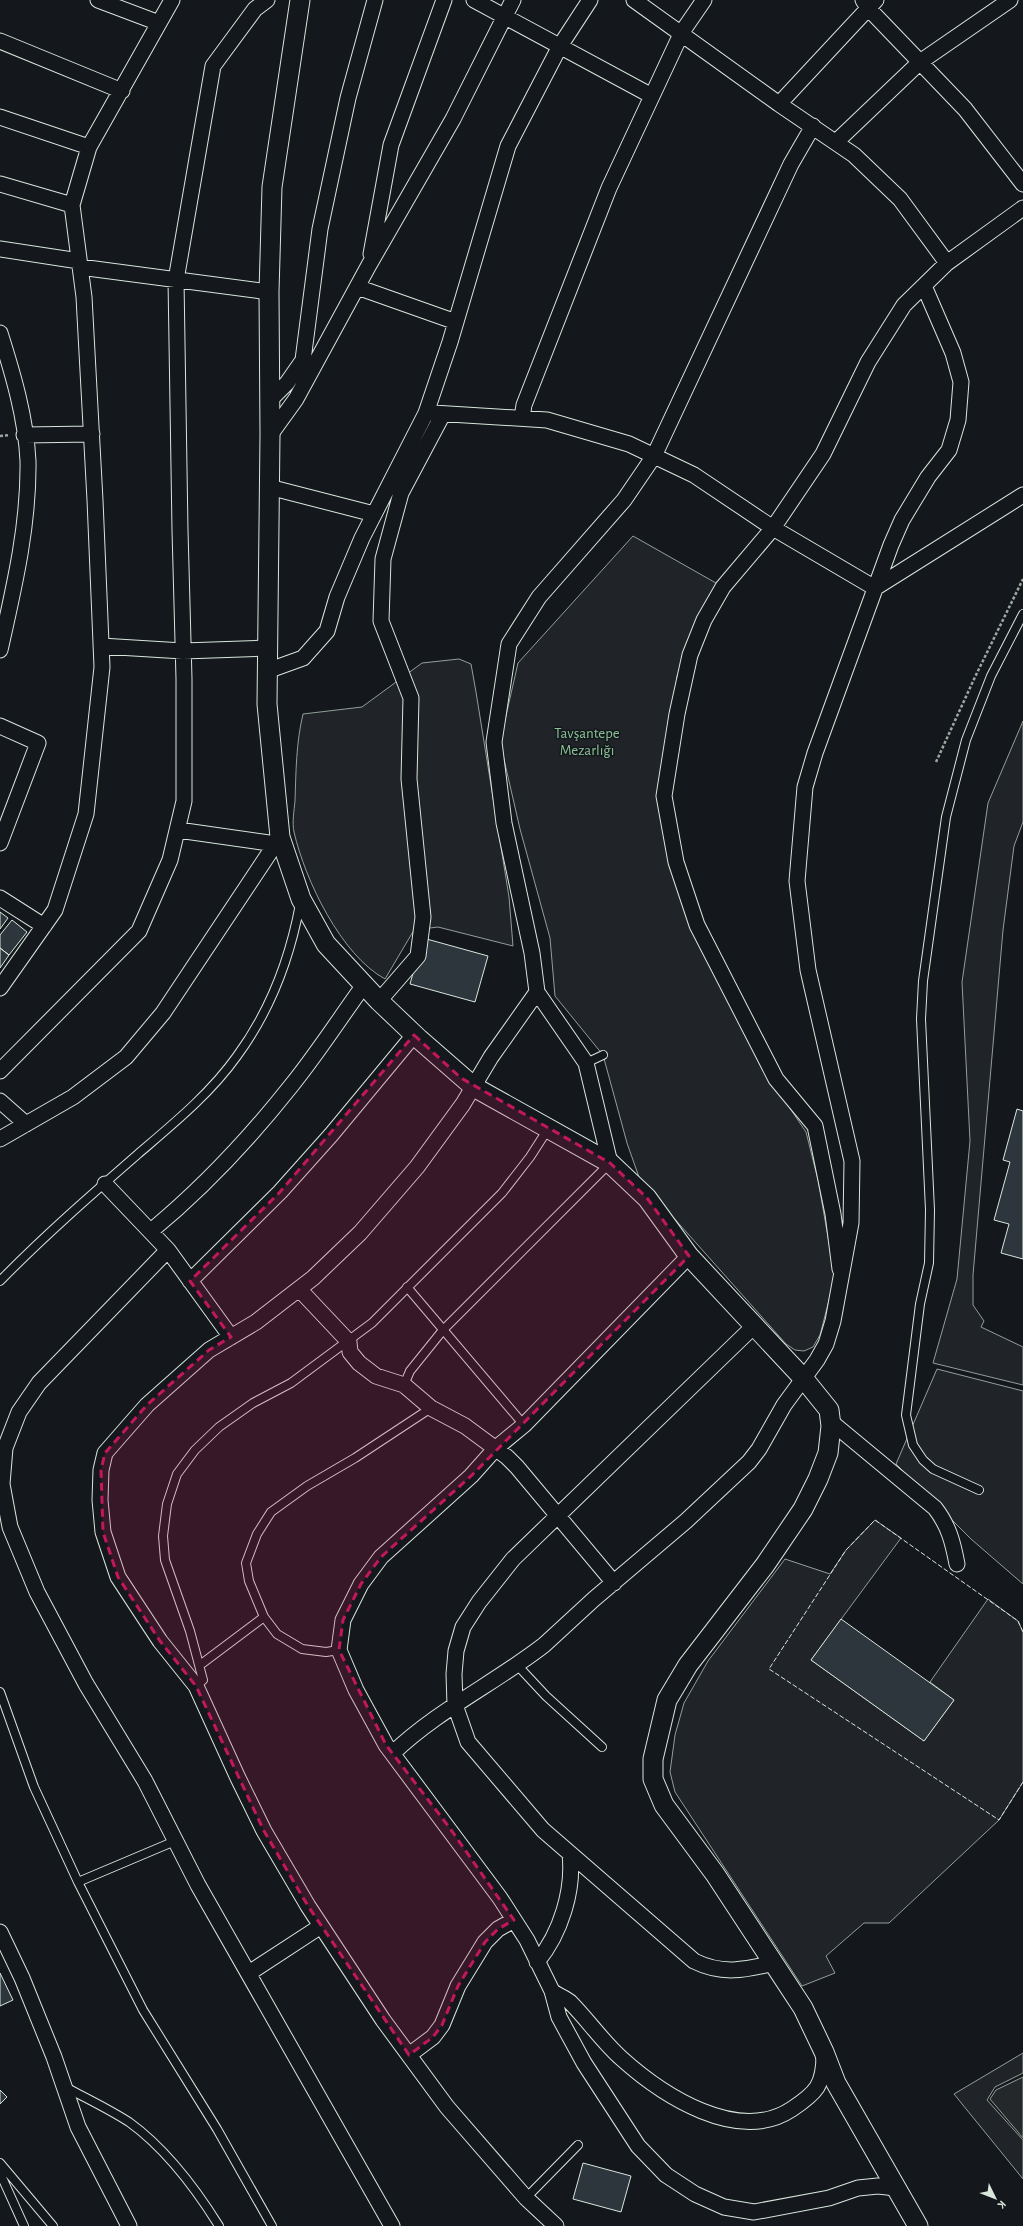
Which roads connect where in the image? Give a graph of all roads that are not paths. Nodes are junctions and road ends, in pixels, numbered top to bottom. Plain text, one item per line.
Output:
1 (98, 0) edge
2 (172, 0) edge
3 (267, 0) edge
4 (300, 0) edge
5 (374, 0) edge
6 (444, 0) edge
7 (474, 0) edge
8 (513, 0) edge
9 (590, 0) edge
10 (634, 0) edge
11 (704, 0) edge
12 (1010, 0) edge
13 (869, 3) edge
14 (504, 16) junction
15 (158, 23) junction
16 (682, 32) junction
17 (0, 41) edge
18 (560, 46) junction
19 (920, 62) junction
20 (122, 91) junction
21 (652, 96) junction
22 (779, 104) junction
23 (0, 117) edge
24 (813, 126) junction
25 (836, 142) junction
26 (89, 147) junction
27 (0, 184) edge
28 (1023, 184) edge
29 (72, 205) junction
30 (1023, 208) edge
31 (0, 248) edge
32 (947, 263) junction
33 (80, 264) junction
34 (369, 265) junction
35 (176, 280) junction
36 (924, 286) junction
37 (356, 287) junction
38 (269, 292) junction
39 (456, 322) junction
40 (0, 333) edge
41 (270, 400) junction
42 (426, 413) junction
43 (442, 414) junction
44 (522, 418) junction
45 (92, 434) junction
46 (24, 435) junction
47 (270, 435) junction
48 (654, 456) junction
49 (269, 487) junction
50 (1023, 495) edge
51 (374, 514) junction
52 (773, 528) junction
53 (875, 588) junction
54 (1023, 614) edge
55 (101, 646) junction
56 (267, 648) junction
57 (0, 650) edge
58 (183, 651) junction
59 (267, 671) junction
60 (0, 726) edge
61 (178, 830) junction
62 (278, 840) junction
63 (0, 843) edge
64 (0, 898) edge
65 (301, 899) junction
66 (44, 926) junction
67 (364, 985) junction
68 (0, 988) edge
69 (537, 992) junction
70 (379, 1001) junction
71 (414, 1035) junction
72 (603, 1055) dead end
73 (586, 1063) junction
74 (0, 1071) edge
75 (474, 1087) junction
76 (0, 1101) edge
77 (26, 1124) junction
78 (548, 1128) junction
79 (0, 1139) edge
80 (610, 1163) junction
81 (105, 1184) junction
82 (152, 1231) junction
83 (168, 1250) junction
84 (689, 1256) junction
85 (842, 1278) junction
86 (0, 1281) edge
87 (190, 1281) junction
88 (407, 1287) junction
89 (299, 1289) junction
90 (753, 1327) junction
91 (443, 1330) junction
92 (231, 1337) junction
93 (349, 1342) junction
94 (804, 1379) junction
95 (404, 1385) junction
96 (431, 1408) junction
97 (830, 1421) junction
98 (524, 1425) junction
99 (496, 1448) junction
100 (979, 1490) dead end
101 (558, 1516) junction
102 (958, 1564) dead end
103 (614, 1583) junction
104 (264, 1617) junction
105 (339, 1650) junction
106 (200, 1665) junction
107 (518, 1666) junction
108 (196, 1686) junction
109 (0, 1692) edge
110 (454, 1705) junction
111 (602, 1746) dead end
112 (393, 1753) junction
113 (175, 1841) junction
114 (570, 1854) junction
115 (78, 1882) junction
116 (514, 1920) junction
117 (321, 1926) junction
118 (2, 1940) edge
119 (537, 1962) junction
120 (774, 1963) junction
121 (249, 1973) junction
122 (552, 1992) junction
123 (824, 2052) junction
124 (409, 2055) junction
125 (65, 2087) junction
126 (578, 2145) dead end
127 (0, 2163) edge
128 (0, 2173) edge
129 (896, 2188) junction
130 (526, 2198) junction
131 (24, 2226) edge
132 (53, 2226) edge
133 (129, 2226) edge
134 (219, 2226) edge
135 (272, 2226) edge
136 (392, 2226) edge
137 (556, 2226) edge
138 (918, 2226) edge

1 - 15 street
2 - 15 street
3 - 35 street
4 - 38 street
5 - 41 street
6 - 34 street
7 - 14 street
8 - 14 street
9 - 18 street
10 - 16 street
11 - 16 street
12 - 19 street
13 - 19 street
13 - 22 street
14 - 18 street
14 - 34 street
15 - 20 street
16 - 21 street
16 - 22 street
17 - 20 street
18 - 21 street
18 - 39 street
19 - 25 street
19 - 28 street
20 - 26 street
21 - 44 street
22 - 24 street
23 - 26 street
24 - 25 street
24 - 48 street
25 - 32 street
26 - 29 street
27 - 29 street
29 - 33 street
30 - 32 street
31 - 33 street
32 - 36 street
33 - 35 street
33 - 45 street
34 - 37 street
35 - 38 street
35 - 58 street
36 - 52 street
36 - 53 street
37 - 39 street
37 - 47 street
38 - 41 street
39 - 42 street
40 - 46 street
41 - 47 street
42 - 43 street
42 - 51 street
43 - 44 street
43 - 70 street
44 - 48 street
45 - 46 street
45 - 55 street
46 - 57 street
47 - 49 street
48 - 52 street
48 - 69 street
49 - 51 street
49 - 56 street
50 - 53 street
51 - 59 street
52 - 53 street
52 - 85 street
53 - 85 street
54 - 100 lane
55 - 58 street
55 - 66 street
56 - 58 street
56 - 59 street
58 - 61 street
59 - 62 street
60 - 63 street
61 - 62 street
61 - 74 street
62 - 65 street
62 - 77 street
64 - 66 street
65 - 67 street
65 - 81 lane
66 - 68 street
67 - 70 street
67 - 82 street
69 - 73 street
69 - 75 street
70 - 71 street
71 - 75 street
71 - 87 street
72 - 73 lane
73 - 80 street
75 - 78 street
75 - 89 street
76 - 77 street
77 - 79 street
78 - 80 street
78 - 88 lane
80 - 84 street
80 - 91 lane
81 - 82 street
81 - 86 lane
82 - 83 street
83 - 87 street
83 - 113 street
84 - 90 street
84 - 98 street
85 - 94 street
87 - 92 street
88 - 91 lane
88 - 93 lane
89 - 92 street
89 - 93 street
90 - 94 street
90 - 101 street
91 - 95 lane
91 - 98 lane
92 - 108 street
93 - 95 street
93 - 106 lane
94 - 97 street
94 - 103 street
95 - 96 street
96 - 99 street
96 - 104 lane
97 - 102 street
97 - 120 street
98 - 99 street
99 - 101 street
99 - 105 street
101 - 103 street
101 - 110 street
103 - 107 street
104 - 105 lane
104 - 106 lane
105 - 112 street
106 - 108 lane
107 - 110 street
107 - 111 lane
108 - 117 street
109 - 115 lane
110 - 112 street
110 - 114 street
112 - 116 street
113 - 115 lane
113 - 121 street
114 - 119 street
114 - 120 street
115 - 135 lane
116 - 119 street
116 - 124 street
117 - 121 street
117 - 124 street
118 - 125 street
119 - 122 street
120 - 123 street
121 - 136 street
122 - 123 street
122 - 129 street
123 - 129 street
124 - 130 street
125 - 133 street
125 - 134 lane
126 - 130 lane
127 - 132 lane
128 - 131 lane
129 - 138 street
130 - 137 street

